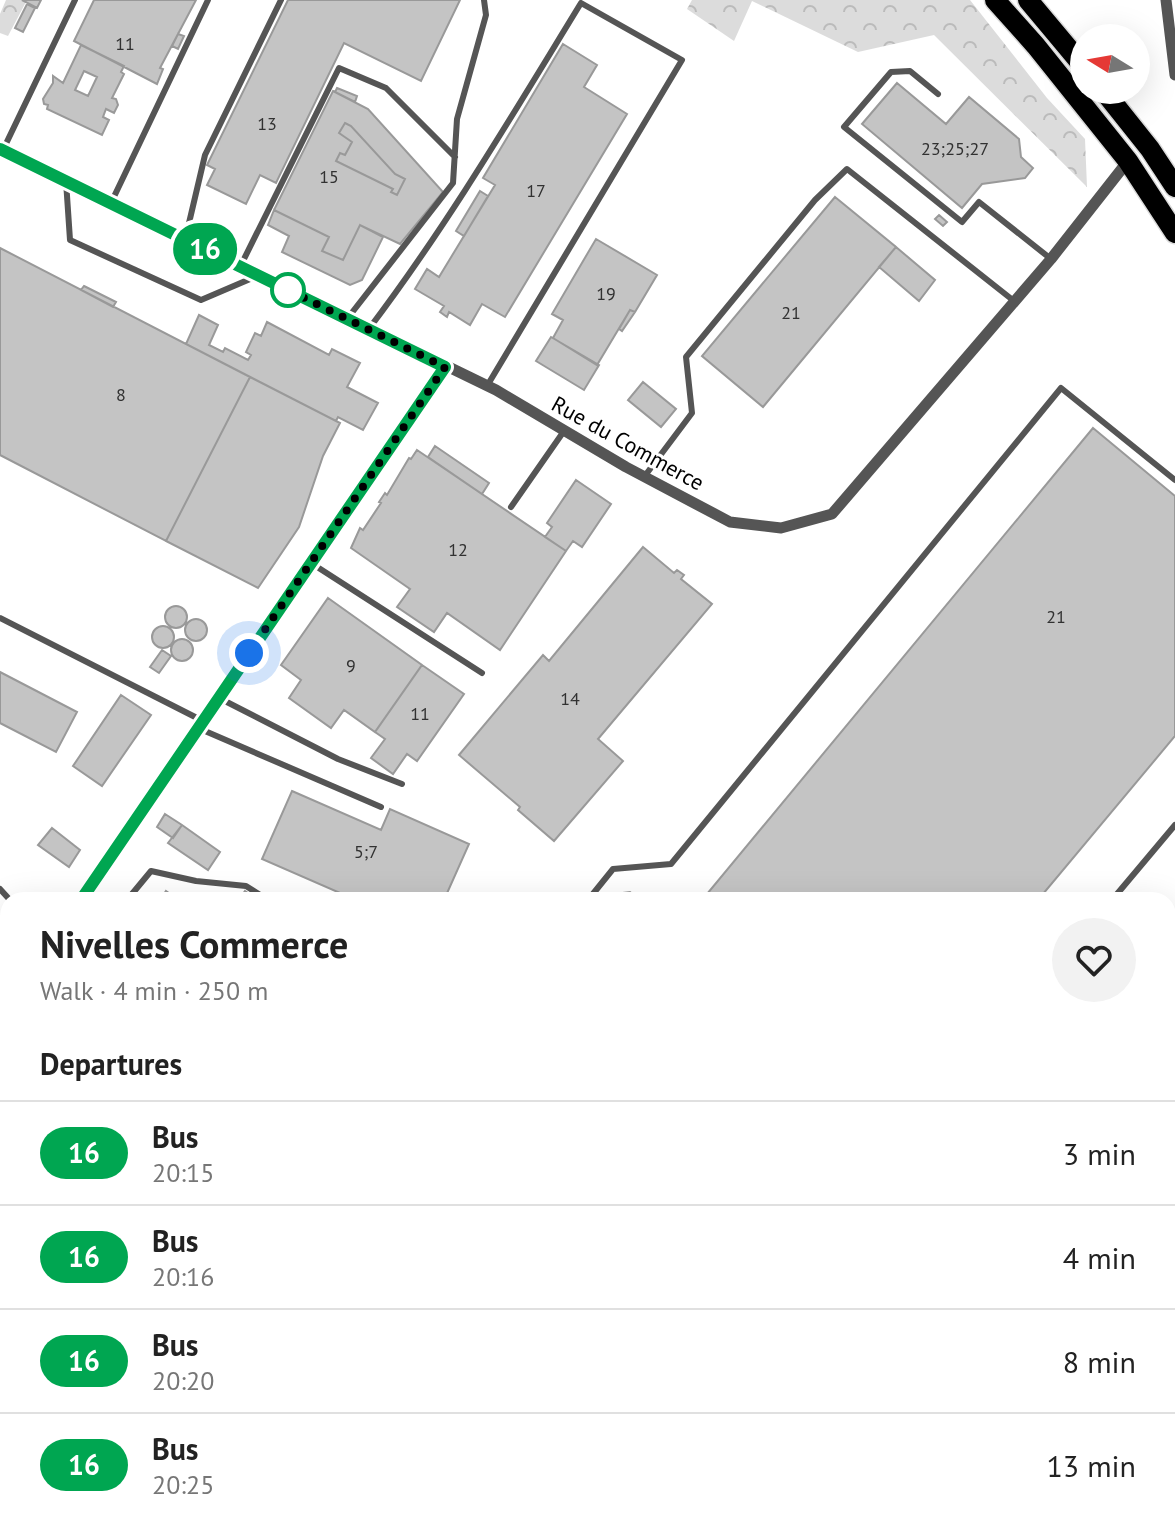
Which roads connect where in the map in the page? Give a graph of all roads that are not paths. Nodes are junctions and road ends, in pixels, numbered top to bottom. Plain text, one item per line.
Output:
1 (75, 0) edge
2 (208, 0) edge
3 (281, 0) edge
4 (484, 0) edge
5 (995, 0) edge
6 (1028, 0) edge
7 (1166, 0) edge
8 (1070, 50) edge
9 (1175, 75) edge
10 (938, 94) dead end
11 (1114, 104) edge
12 (2, 149) edge
13 (455, 157) junction
14 (1128, 161) junction
15 (66, 181) junction
16 (1175, 187) edge
17 (111, 203) junction
18 (1175, 233) edge
19 (185, 240) junction
20 (1051, 259) junction
21 (241, 267) junction
22 (258, 275) junction
23 (1015, 302) junction
24 (347, 319) junction
25 (368, 330) junction
26 (445, 367) junction
27 (487, 386) junction
28 (565, 431) junction
29 (644, 477) junction
30 (1175, 480) edge
31 (511, 507) dead end
32 (311, 563) junction
33 (0, 618) edge
34 (482, 673) dead end
35 (219, 698) junction
36 (201, 724) junction
37 (402, 784) dead end
38 (381, 807) dead end
39 (1175, 825) edge
40 (86, 892) edge
41 (134, 892) edge
42 (255, 892) edge
43 (594, 892) edge
44 (1119, 892) edge

1 - 12 lane
2 - 17 lane
3 - 19 lane
4 - 13 lane
5 - 14 highway
6 - 8 highway
7 - 9 street
10 - 20 lane
11 - 16 highway
12 - 15 street, Rue du Commerce
13 - 21 lane
13 - 24 lane
14 - 18 highway
14 - 20 street, Rue du Commerce
15 - 17 street, Rue du Commerce
15 - 22 lane
17 - 19 street, Rue du Commerce
19 - 21 street, Rue du Commerce
20 - 23 street, Rue du Commerce
21 - 22 street, Rue du Commerce
22 - 24 street, Rue du Commerce
23 - 29 street, Rue du Commerce
23 - 29 lane
24 - 25 street, Rue du Commerce
25 - 26 street, Rue du Commerce
25 - 27 lane
26 - 27 street, Rue du Commerce
26 - 32 street
27 - 28 street, Rue du Commerce
28 - 29 street, Rue du Commerce
28 - 31 lane
30 - 43 lane
32 - 34 lane
32 - 35 street
33 - 36 lane
35 - 36 street
35 - 37 lane
36 - 38 lane
36 - 40 street
39 - 44 lane
41 - 42 lane

